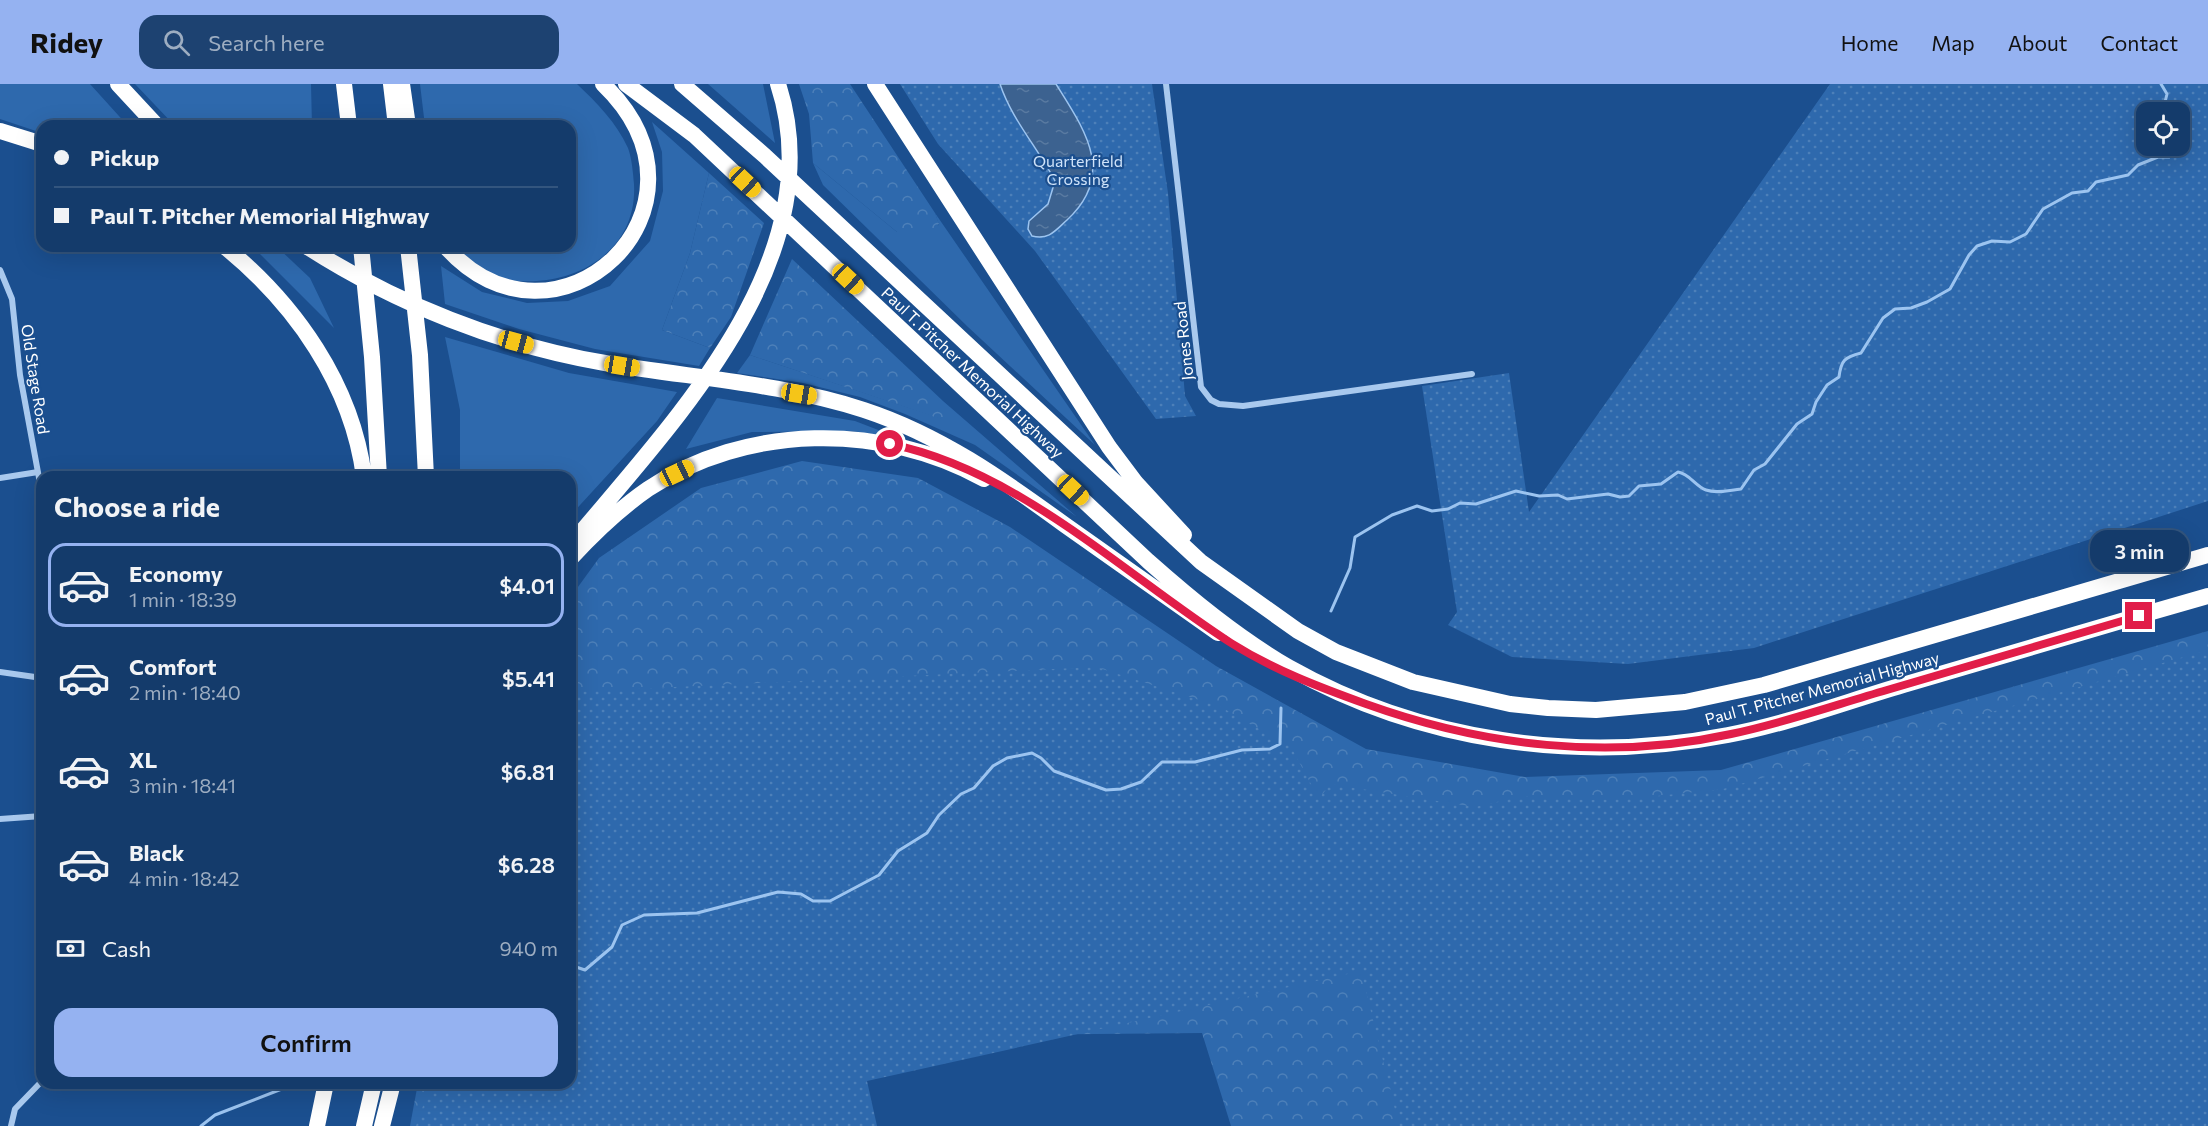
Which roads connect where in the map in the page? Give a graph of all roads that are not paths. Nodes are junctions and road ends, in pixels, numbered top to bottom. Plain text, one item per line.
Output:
1 (118, 84) edge
2 (344, 84) edge
3 (391, 84) edge
4 (402, 84) edge
5 (603, 84) edge
6 (626, 84) edge
7 (682, 84) edge
8 (778, 84) edge
9 (1166, 84) edge
10 (876, 87) edge
11 (151, 120) edge
12 (348, 120) edge
13 (395, 120) edge
14 (407, 120) edge
15 (0, 131) edge
16 (36, 142) edge
17 (231, 252) edge
18 (315, 252) edge
19 (362, 252) edge
20 (409, 252) edge
21 (450, 252) edge
22 (0, 270) edge
23 (1472, 374) dead end
24 (38, 471) edge
25 (363, 471) edge
26 (379, 471) edge
27 (426, 471) edge
28 (36, 472) edge
29 (0, 478) edge
30 (1064, 523) junction
31 (576, 538) edge
32 (576, 553) edge
33 (2208, 555) edge
34 (1239, 587) junction
35 (2208, 596) edge
36 (0, 672) edge
37 (36, 677) edge
38 (1357, 701) junction
39 (36, 816) edge
40 (0, 819) edge
41 (36, 1087) edge
42 (325, 1089) edge
43 (373, 1089) edge
44 (391, 1089) edge
45 (11, 1126) edge
46 (316, 1126) edge
47 (364, 1126) edge
48 (382, 1126) edge

1 - 11 highway
2 - 12 highway
3 - 13 highway
4 - 14 highway
5 - 21 highway
6 - 38 highway, Paul T. Pitcher Memorial Highway
7 - 34 highway, Paul T. Pitcher Memorial Highway
8 - 31 highway
9 - 23 street, Jones Road
10 - 34 highway
15 - 16 highway
17 - 25 highway
18 - 30 highway
19 - 26 highway
20 - 27 highway
22 - 24 street, Old Stage Road
28 - 29 street
30 - 32 highway
30 - 38 highway
33 - 34 highway, Paul T. Pitcher Memorial Highway
35 - 38 highway, Paul T. Pitcher Memorial Highway
36 - 37 street
39 - 40 street
41 - 45 street
42 - 46 highway
43 - 47 highway
44 - 48 highway

